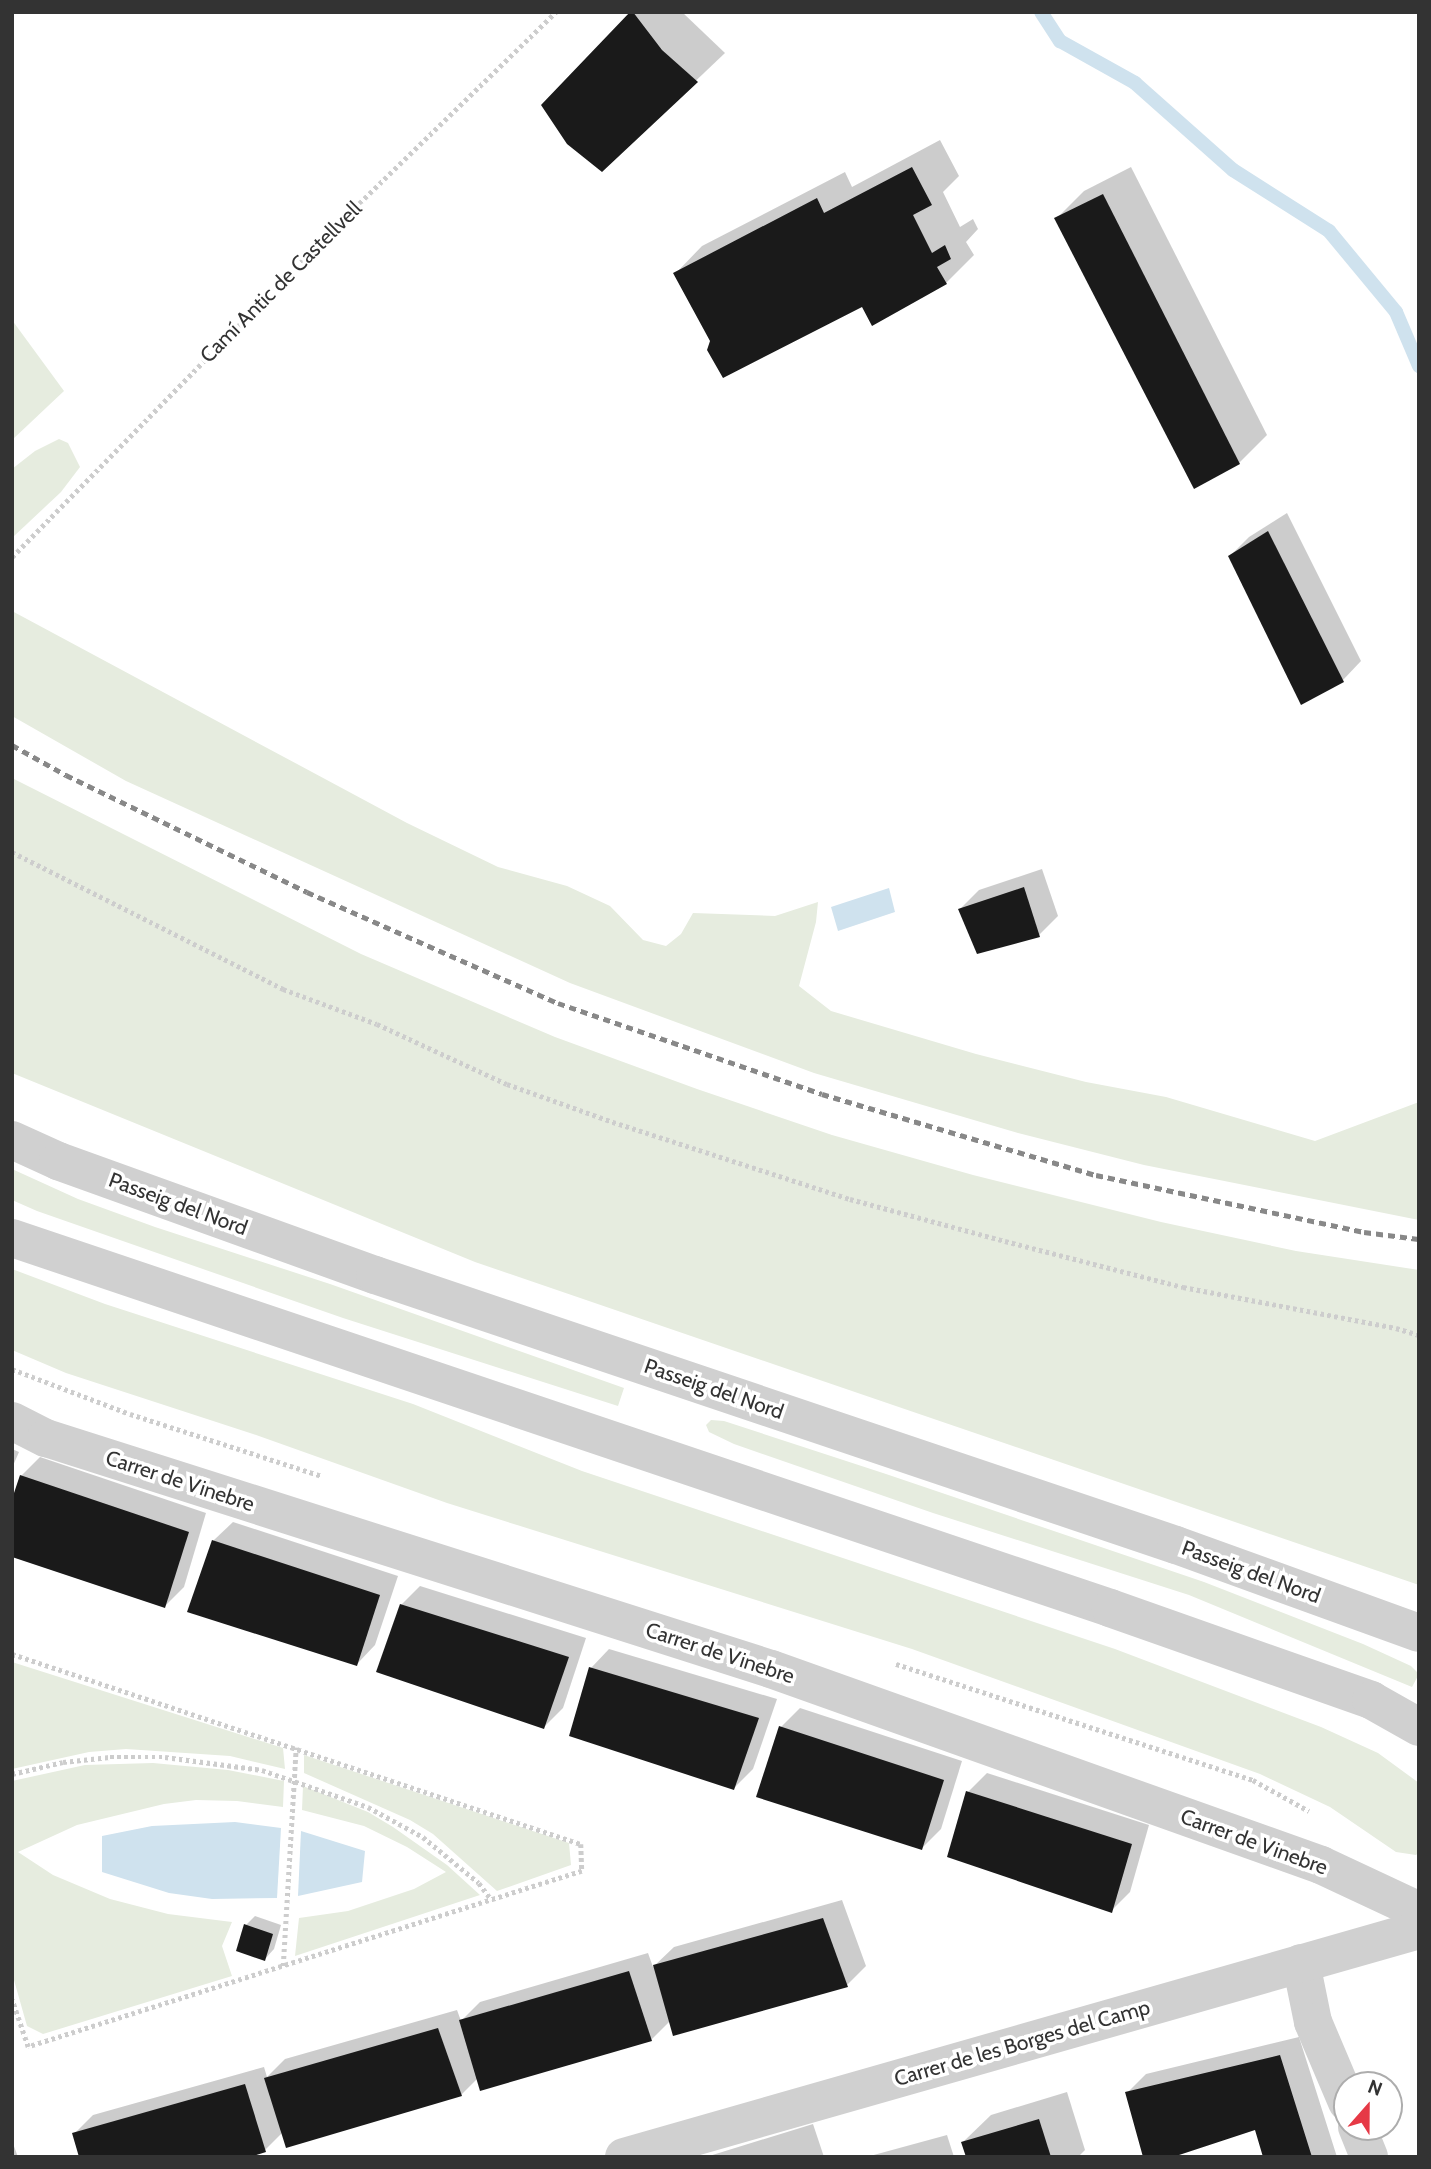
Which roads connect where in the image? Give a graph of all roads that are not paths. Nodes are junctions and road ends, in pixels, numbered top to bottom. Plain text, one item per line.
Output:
1 (12, 1140) edge
2 (12, 1238) edge
3 (12, 1422) edge
4 (1419, 1633) edge
5 (1419, 1727) edge
6 (1419, 1911) edge
7 (1419, 1930) edge
8 (1301, 1963) junction
9 (1334, 2071) edge
10 (624, 2157) edge

1 - 4 street, Passeig del Nord
2 - 5 street
3 - 6 street, Carrer de Vinebre
7 - 8 street, Carrer de les Borges del Camp
8 - 9 street
8 - 10 street, Carrer de les Borges del Camp

